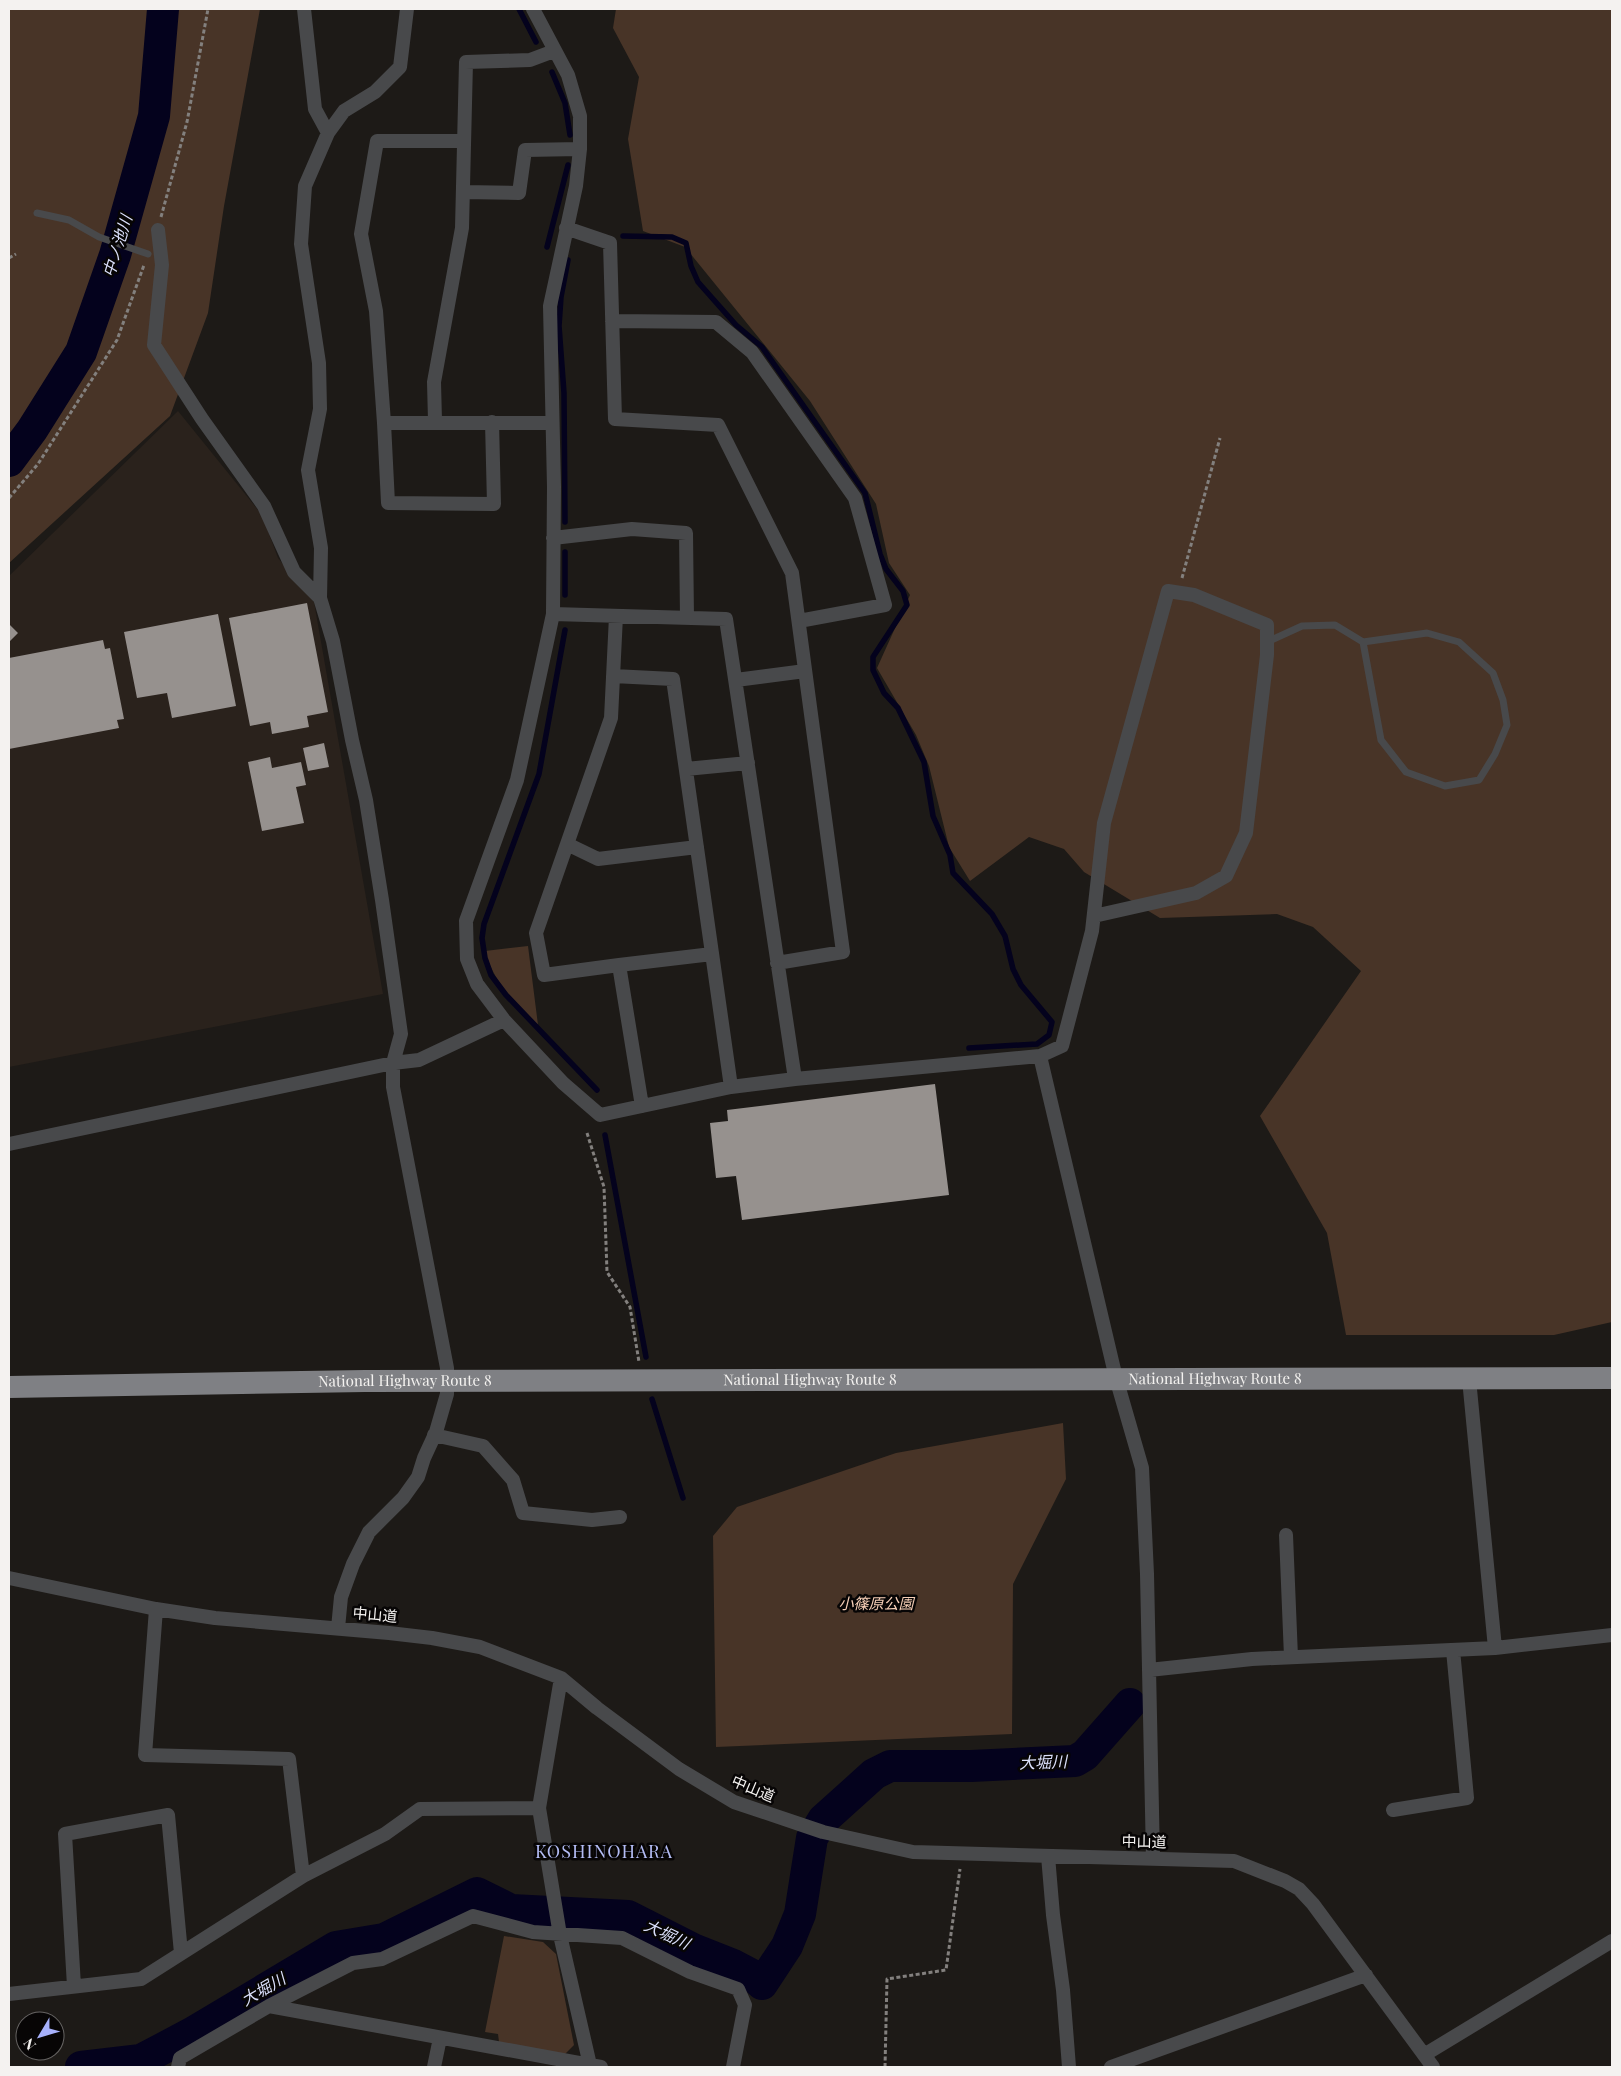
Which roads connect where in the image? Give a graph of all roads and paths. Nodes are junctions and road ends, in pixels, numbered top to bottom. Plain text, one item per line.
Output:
1 (208, 9) edge
2 (304, 9) edge
3 (407, 9) edge
4 (534, 9) edge
5 (554, 51) junction
6 (328, 133) junction
7 (464, 141) junction
8 (580, 150) junction
9 (463, 192) junction
10 (37, 213) dead end
11 (566, 228) junction
12 (158, 230) joint
13 (16, 254) dead end
14 (148, 254) joint
15 (9, 258) edge
16 (612, 321) junction
17 (435, 421) junction
18 (492, 422) junction
19 (384, 423) junction
20 (551, 423) junction
21 (1220, 438) dead end
22 (9, 498) edge
23 (553, 538) junction
24 (1177, 593) junction
25 (320, 598) junction
26 (553, 614) junction
27 (616, 616) junction
28 (687, 618) junction
29 (799, 621) junction
30 (1267, 642) junction
31 (1363, 642) junction
32 (805, 671) junction
33 (613, 676) junction
34 (736, 680) junction
35 (748, 763) junction
36 (686, 769) junction
37 (567, 844) junction
38 (696, 847) junction
39 (1094, 916) junction
40 (712, 954) junction
41 (777, 963) junction
42 (619, 965) junction
43 (504, 1020) junction
44 (1040, 1056) junction
45 (393, 1063) junction
46 (795, 1079) junction
47 (731, 1087) junction
48 (642, 1106) junction
49 (587, 1133) dead end
50 (9, 1144) edge
51 (640, 1368) dead end
52 (1116, 1378) junction
53 (1612, 1378) edge
54 (1469, 1379) junction
55 (448, 1382) junction
56 (9, 1387) edge
57 (434, 1435) junction
58 (620, 1517) dead end
59 (1286, 1535) dead end
60 (9, 1578) edge
61 (156, 1609) junction
62 (338, 1628) junction
63 (1612, 1635) edge
64 (1495, 1648) junction
65 (1453, 1650) junction
66 (1291, 1657) junction
67 (1149, 1670) junction
68 (561, 1678) junction
69 (539, 1808) junction
70 (1393, 1810) dead end
71 (962, 1854) junction
72 (1048, 1856) junction
73 (1154, 1858) junction
74 (303, 1876) junction
75 (559, 1930) junction
76 (1612, 1941) edge
77 (182, 1953) junction
78 (1366, 1975) junction
79 (74, 1986) junction
80 (9, 1994) edge
81 (269, 2006) junction
82 (440, 2038) junction
83 (1424, 2055) junction
84 (596, 2066) edge
85 (178, 2067) edge
86 (434, 2067) edge
87 (734, 2067) edge
88 (885, 2067) edge
89 (1069, 2067) edge
90 (1112, 2067) edge
91 (1433, 2067) edge

1 - 12 path
2 - 6 street
3 - 6 street
4 - 5 street
5 - 7 street
5 - 8 street
6 - 25 street
7 - 9 street
7 - 19 street
8 - 9 street
8 - 11 street
9 - 17 street
10 - 14 lane
11 - 16 street
11 - 20 street
12 - 25 street
13 - 15 path
14 - 22 path
16 - 29 street
16 - 29 street
17 - 18 street
17 - 19 street
18 - 19 street
18 - 20 street
20 - 23 street
21 - 24 path
23 - 26 street
23 - 28 street
24 - 30 street
24 - 39 street
25 - 45 street
26 - 27 street
26 - 43 street
27 - 28 street
27 - 33 street
28 - 34 street
29 - 32 street
30 - 31 lane
30 - 39 street
31 - 31 lane
32 - 34 street
32 - 41 street
33 - 36 street
33 - 37 street
34 - 35 street
35 - 36 street
35 - 41 street
36 - 38 street
37 - 38 street
37 - 42 street
38 - 40 street
39 - 44 street
40 - 42 street
40 - 47 street
41 - 46 street
42 - 48 street
43 - 45 street
43 - 48 street
44 - 46 street
44 - 52 street
45 - 50 street
45 - 55 street
46 - 47 street
47 - 48 street
49 - 51 path
52 - 54 highway, National Highway Route 8
52 - 55 highway, National Highway Route 8
52 - 67 street
53 - 54 highway, National Highway Route 8
54 - 64 street
55 - 56 highway, National Highway Route 8
55 - 57 street
57 - 58 street
57 - 62 street
59 - 66 street
60 - 61 street, 中山道
61 - 62 street, 中山道
61 - 74 street
62 - 68 street, 中山道
63 - 64 street
64 - 65 street
65 - 66 street
65 - 70 street
66 - 67 street
67 - 73 street
68 - 69 street
68 - 71 street, 中山道
69 - 74 street
69 - 75 street
71 - 72 street, 中山道
71 - 88 path
72 - 73 street, 中山道
72 - 89 street
73 - 78 street, 中山道
74 - 77 street
75 - 81 street
75 - 84 street
75 - 87 street
76 - 83 street
77 - 79 street
77 - 79 street
78 - 83 street, 中山道
78 - 90 street
79 - 80 street
81 - 82 street
81 - 85 street
82 - 84 street
82 - 86 street
83 - 91 street, 中山道

